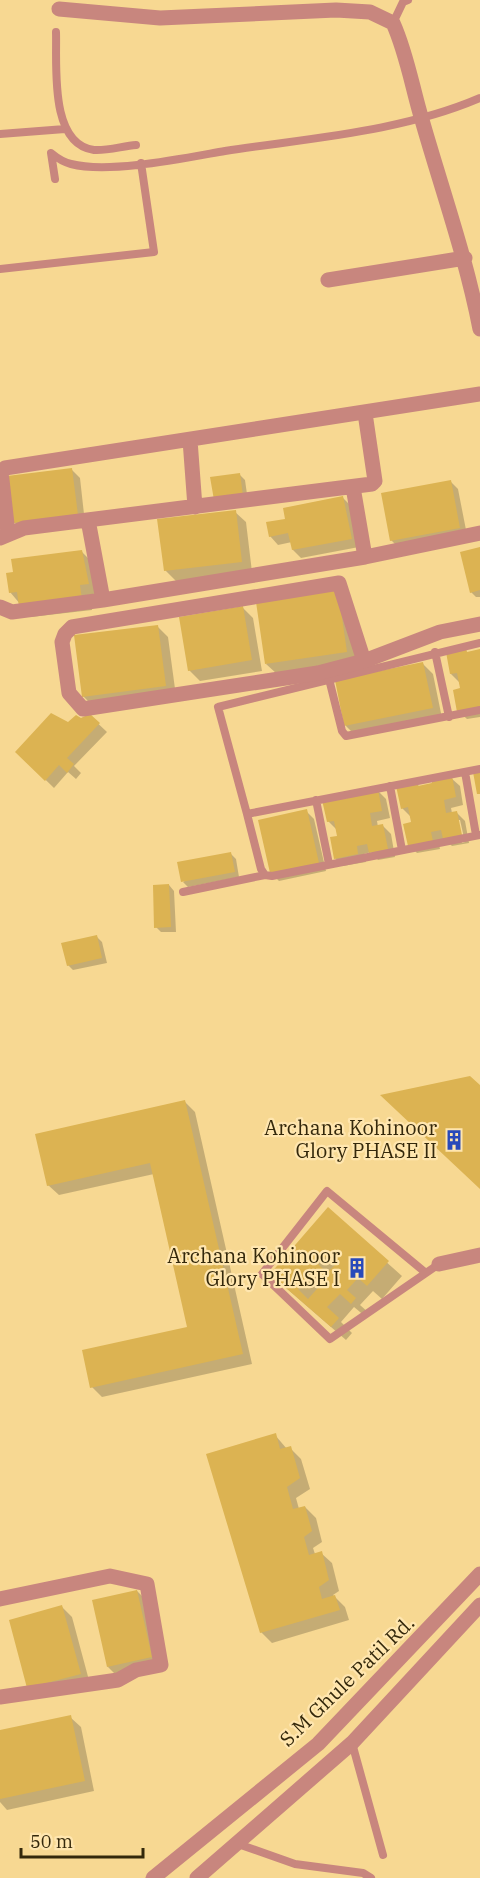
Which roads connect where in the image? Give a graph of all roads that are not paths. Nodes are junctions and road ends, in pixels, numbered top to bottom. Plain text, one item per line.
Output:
1 (408, 0) edge
2 (59, 9) dead end
3 (393, 23) junction
4 (56, 32) dead end
5 (480, 98) edge
6 (421, 118) junction
7 (65, 129) junction
8 (0, 134) edge
9 (136, 145) dead end
10 (141, 163) junction
11 (55, 179) dead end
12 (472, 264) edge
13 (0, 270) edge
14 (328, 280) dead end
15 (480, 329) edge
16 (480, 394) edge
17 (365, 413) junction
18 (190, 440) junction
19 (353, 487) junction
20 (195, 507) junction
21 (88, 520) junction
22 (480, 533) edge
23 (4, 535) edge
24 (365, 556) junction
25 (103, 600) junction
26 (0, 607) edge
27 (480, 624) edge
28 (480, 643) edge
29 (435, 652) junction
30 (364, 661) junction
31 (329, 680) junction
32 (480, 710) edge
33 (449, 717) junction
34 (480, 769) edge
35 (465, 772) junction
36 (390, 786) junction
37 (316, 800) junction
38 (247, 814) junction
39 (478, 835) edge
40 (402, 850) junction
41 (329, 864) junction
42 (266, 875) junction
43 (183, 892) dead end
44 (480, 1255) edge
45 (439, 1264) joint
46 (426, 1273) junction
47 (480, 1575) edge
48 (0, 1599) edge
49 (480, 1605) edge
50 (0, 1698) edge
51 (352, 1743) junction
52 (238, 1844) junction
53 (383, 1856) dead end
54 (153, 1878) edge
55 (196, 1878) edge
56 (371, 1878) edge

1 - 3 lane
2 - 3 street
3 - 6 street
4 - 7 lane
5 - 6 lane
6 - 10 lane
6 - 12 street
7 - 8 lane
7 - 9 lane
10 - 11 lane
10 - 13 lane
12 - 14 street
12 - 15 street
16 - 17 street
17 - 18 street
17 - 19 street
18 - 20 street
18 - 23 street
19 - 20 street
19 - 24 street
20 - 21 street
21 - 23 street
21 - 25 street
22 - 24 street
24 - 25 street
25 - 26 street
27 - 30 street
28 - 29 lane
29 - 31 lane
29 - 33 lane
30 - 30 street
31 - 33 lane
31 - 38 lane
32 - 33 lane
34 - 35 lane
35 - 36 lane
35 - 39 lane
36 - 37 lane
36 - 40 lane
37 - 38 lane
37 - 41 lane
38 - 42 lane
39 - 40 lane
40 - 41 lane
41 - 42 lane
42 - 43 lane
44 - 45 street
45 - 46 lane
46 - 46 lane
47 - 54 street, S.M Ghule Patil Rd.
48 - 50 street
49 - 51 street, S.M Ghule Patil Rd.
51 - 52 street, S.M Ghule Patil Rd.
51 - 53 lane
52 - 55 street, S.M Ghule Patil Rd.
52 - 56 lane

